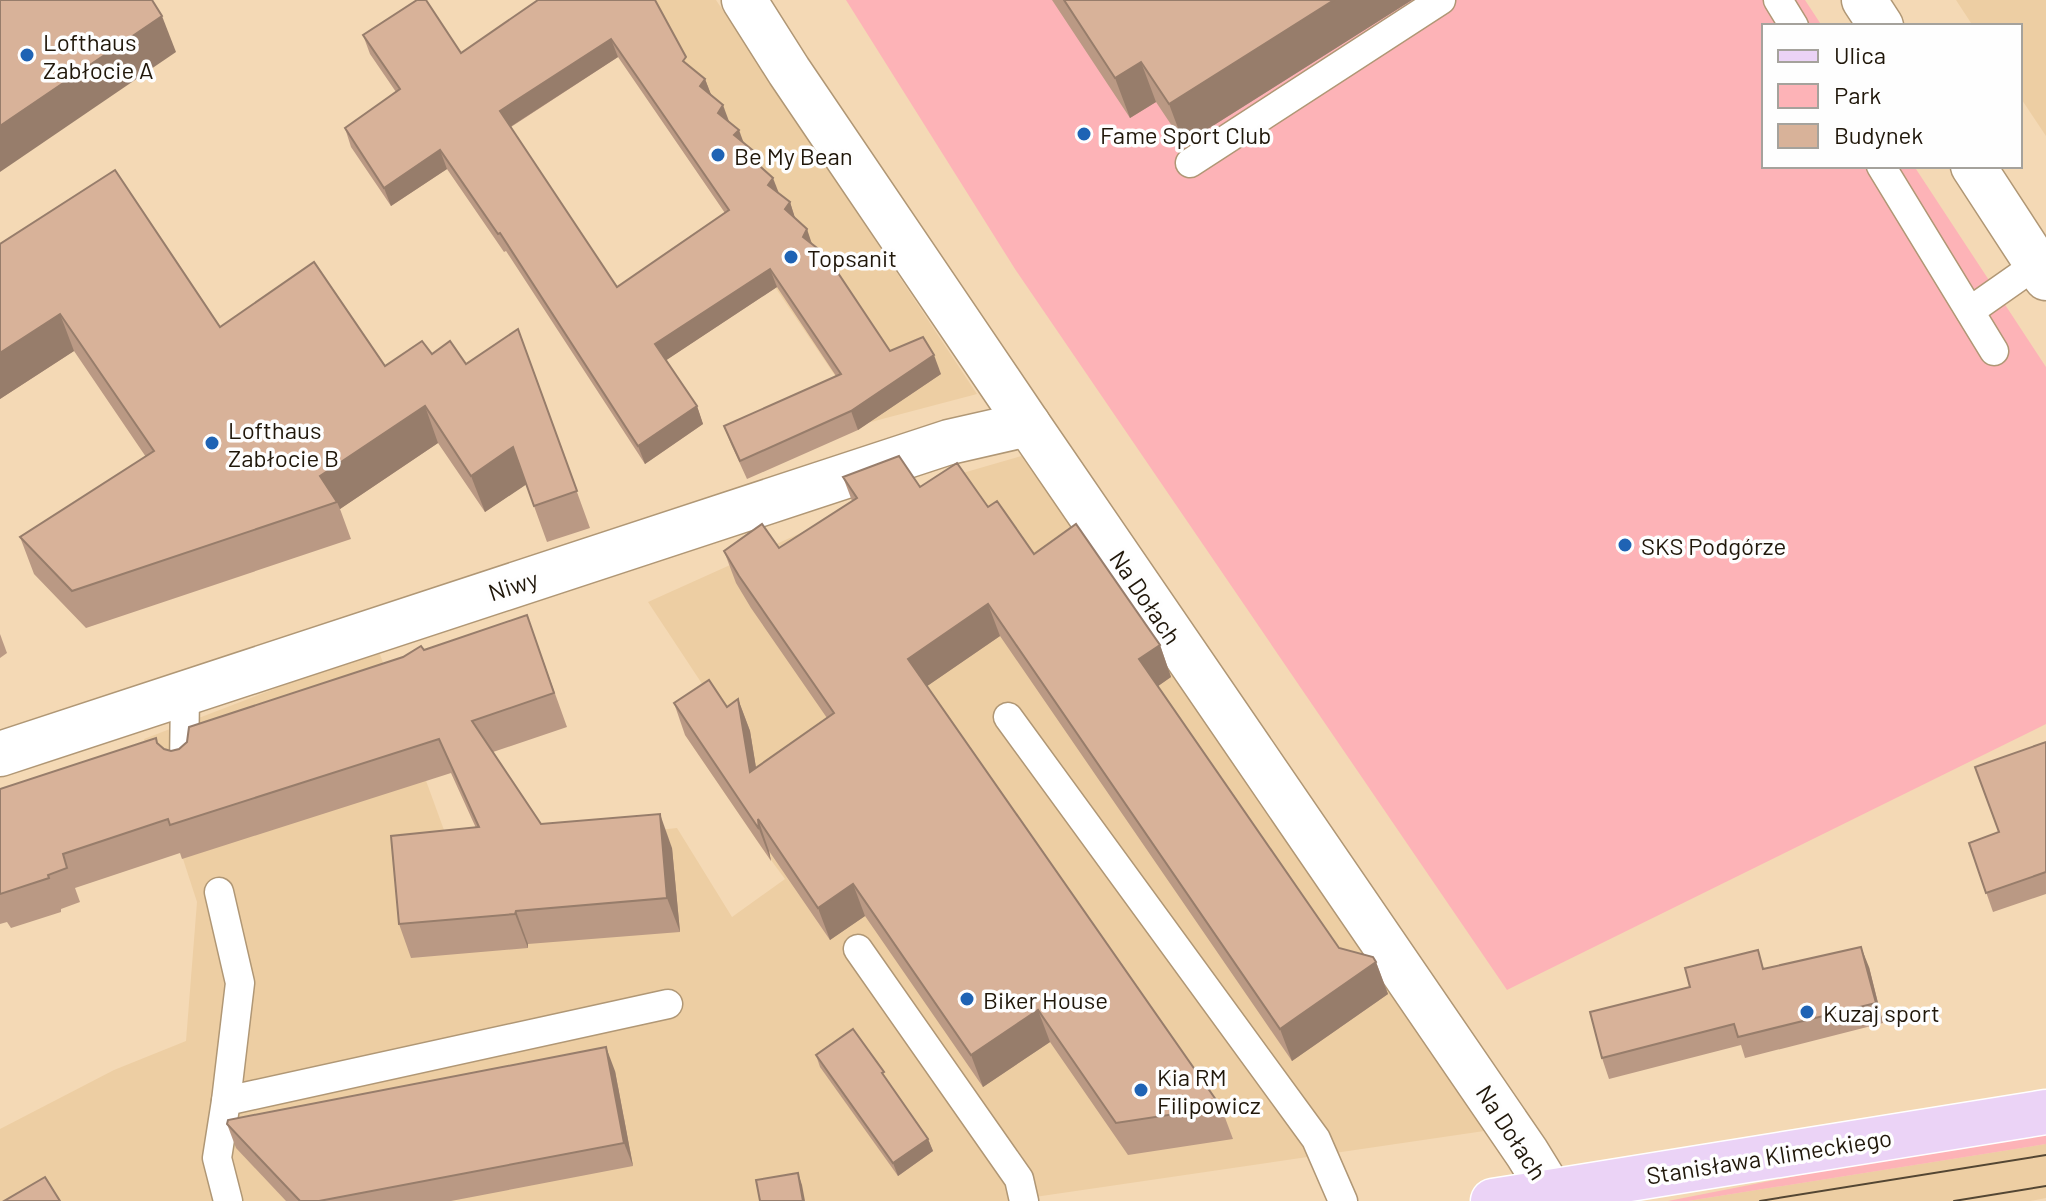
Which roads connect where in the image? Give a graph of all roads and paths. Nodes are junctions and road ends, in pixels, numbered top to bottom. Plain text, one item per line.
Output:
1 (744, 0) edge
2 (1441, 0) edge
3 (1778, 0) edge
4 (1864, 0) edge
5 (1793, 24) edge
6 (1880, 24) edge
7 (1190, 163) dead end
8 (1882, 168) edge
9 (1974, 168) edge
10 (2041, 271) edge
11 (1970, 311) junction
12 (1994, 351) dead end
13 (1028, 424) junction
14 (185, 693) junction
15 (1008, 717) dead end
16 (0, 754) edge
17 (184, 768) edge
18 (219, 892) dead end
19 (858, 949) dead end
20 (668, 1004) dead end
21 (226, 1101) junction
22 (2046, 1112) edge
23 (1551, 1192) junction
24 (228, 1201) edge
25 (1024, 1201) edge
26 (1343, 1201) edge
27 (1493, 1201) edge

1 - 13 street, Na Dołach
2 - 7 lane
3 - 5 lane
4 - 6 street
8 - 11 lane
9 - 10 street
10 - 11 lane
11 - 12 lane
13 - 14 street, Niwy
13 - 23 street, Na Dołach
14 - 16 street, Niwy
14 - 17 lane
15 - 26 lane
18 - 21 lane
19 - 25 lane
20 - 21 lane
21 - 24 lane
22 - 23 main road, Stanisława Klimeckiego
23 - 27 main road, Stanisława Klimeckiego

